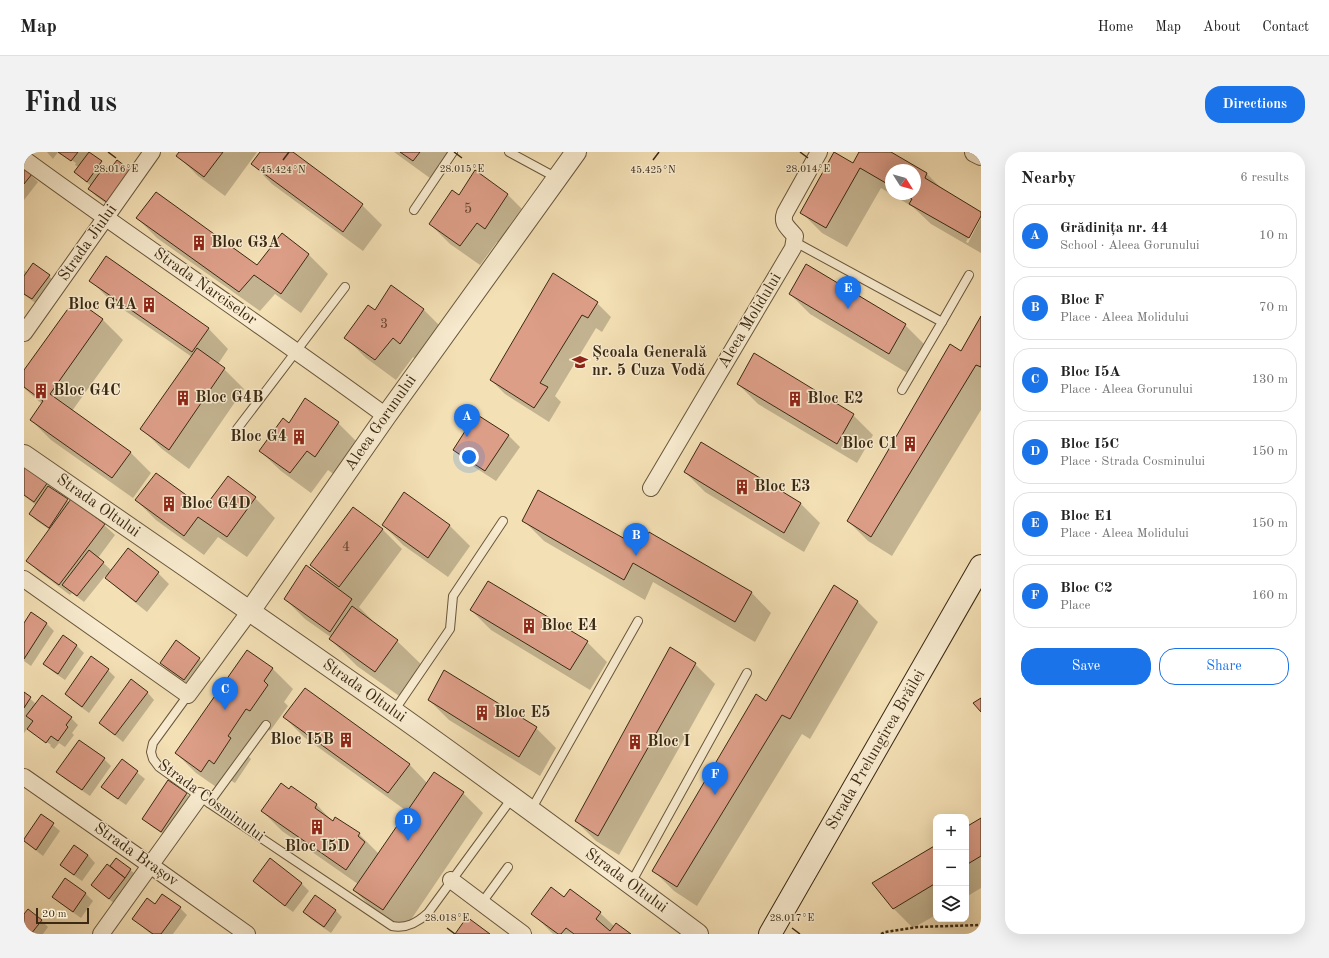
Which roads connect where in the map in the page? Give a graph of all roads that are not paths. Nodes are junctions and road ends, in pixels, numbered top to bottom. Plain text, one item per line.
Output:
1 (152, 152) edge
2 (453, 152) edge
3 (510, 152) edge
4 (576, 152) edge
5 (819, 152) edge
6 (975, 152) edge
7 (981, 155) edge
8 (24, 159) edge
9 (557, 178) junction
10 (414, 210) dead end
11 (105, 218) junction
12 (795, 242) junction
13 (969, 276) dead end
14 (345, 287) dead end
15 (942, 322) junction
16 (25, 328) edge
17 (297, 350) junction
18 (902, 390) dead end
19 (386, 416) junction
20 (236, 429) dead end
21 (24, 455) edge
22 (651, 488) dead end
23 (503, 521) dead end
24 (981, 566) edge
25 (24, 579) edge
26 (250, 611) junction
27 (638, 621) dead end
28 (747, 673) dead end
29 (188, 695) junction
30 (394, 712) junction
31 (266, 725) dead end
32 (24, 777) edge
33 (513, 797) junction
34 (204, 800) junction
35 (531, 811) junction
36 (150, 865) junction
37 (508, 867) dead end
38 (451, 880) junction
39 (630, 884) junction
40 (481, 904) junction
41 (101, 934) edge
42 (247, 934) edge
43 (523, 934) edge
44 (698, 934) edge
45 (770, 934) edge

1 - 11 street, Strada Jiului
2 - 10 lane
3 - 9 lane
4 - 9 street, Aleea Gorunului
5 - 12 street
6 - 7 street
8 - 11 street, Strada Narciselor
9 - 19 street, Aleea Gorunului
11 - 16 street, Strada Jiului
11 - 17 street, Strada Narciselor
12 - 15 lane
12 - 22 street, Aleea Molidului
13 - 15 lane
14 - 17 lane
15 - 18 lane
17 - 19 street, Strada Narciselor
17 - 20 lane
19 - 26 street, Aleea Gorunului
21 - 26 street, Strada Oltului
23 - 30 lane
24 - 45 main road, Strada Prelungirea Brăilei
25 - 29 street
26 - 29 street, Aleea Gorunului
26 - 30 street, Strada Oltului
27 - 35 lane
28 - 39 lane
29 - 34 lane, Strada Cosminului
30 - 33 street, Strada Oltului
31 - 34 lane
32 - 36 street, Strada Brașov
33 - 35 street, Strada Oltului
33 - 38 lane, Strada Cosminului
34 - 36 street
34 - 38 lane, Strada Cosminului
35 - 39 street, Strada Oltului
36 - 41 street
36 - 42 street, Strada Brașov
37 - 40 lane
38 - 40 street
39 - 44 street, Strada Oltului
40 - 43 street

